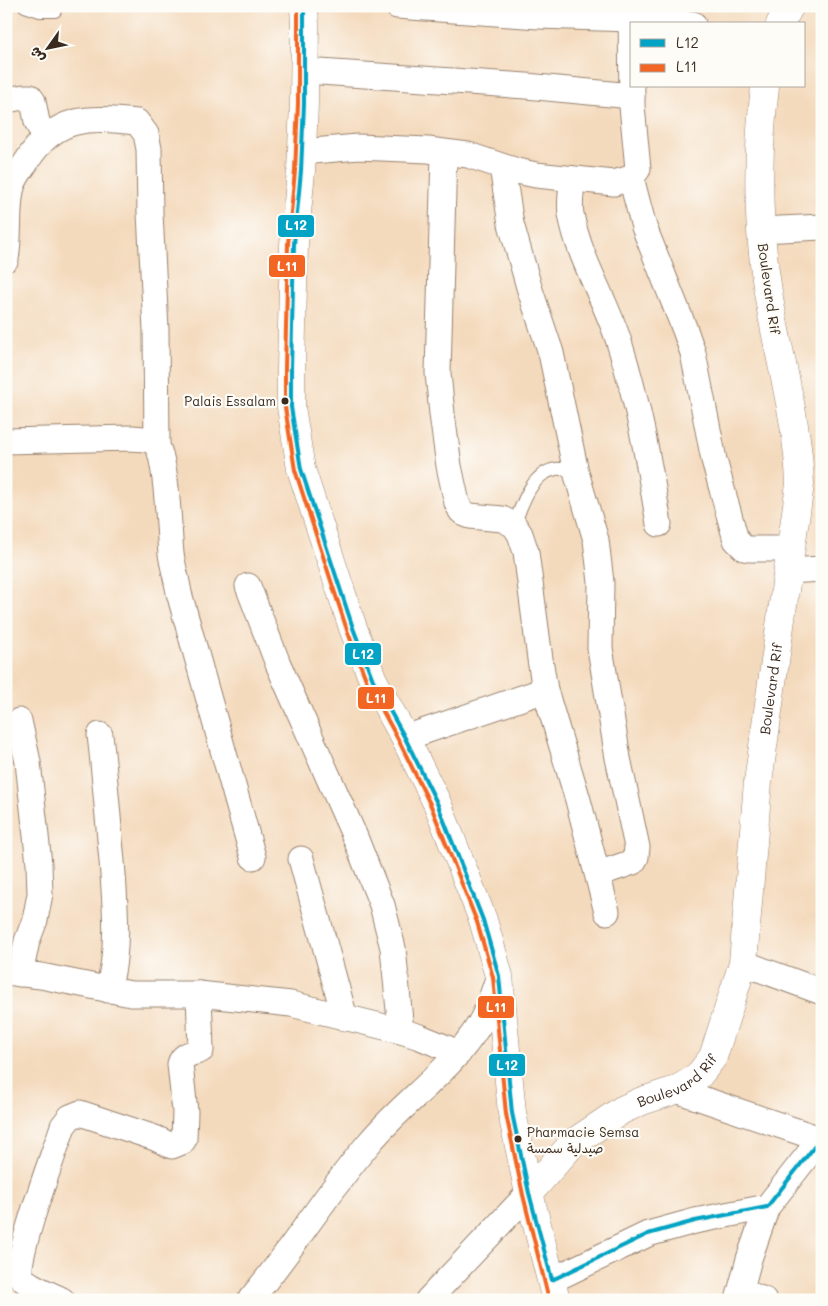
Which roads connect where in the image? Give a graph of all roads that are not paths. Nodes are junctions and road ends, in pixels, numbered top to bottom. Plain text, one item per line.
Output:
1 (25, 6) edge
2 (304, 6) edge
3 (397, 6) edge
4 (790, 6) edge
5 (55, 11) dead end
6 (631, 13) edge
7 (682, 22) edge
8 (781, 22) edge
9 (305, 71) junction
10 (632, 88) edge
11 (765, 88) edge
12 (632, 96) junction
13 (6, 100) edge
14 (45, 137) junction
15 (302, 152) junction
16 (444, 153) junction
17 (502, 167) junction
18 (631, 178) junction
19 (572, 179) junction
20 (822, 227) edge
21 (761, 230) junction
22 (6, 259) edge
23 (6, 441) edge
24 (157, 446) junction
25 (576, 472) junction
26 (659, 524) dead end
27 (514, 525) junction
28 (789, 560) junction
29 (822, 569) edge
30 (248, 586) dead end
31 (546, 690) junction
32 (19, 721) dead end
33 (100, 735) dead end
34 (405, 738) junction
35 (253, 857) dead end
36 (301, 859) dead end
37 (598, 874) junction
38 (607, 912) dead end
39 (742, 963) junction
40 (13, 973) edge
41 (500, 976) junction
42 (108, 990) junction
43 (822, 992) edge
44 (199, 994) junction
45 (345, 1018) junction
46 (401, 1030) junction
47 (459, 1053) junction
48 (676, 1090) junction
49 (821, 1138) edge
50 (529, 1193) junction
51 (767, 1207) junction
52 (554, 1294) edge
53 (739, 1295) edge
54 (62, 1300) edge
55 (250, 1300) edge
56 (428, 1300) edge
57 (764, 1300) edge

1 - 5 lane
2 - 9 street
3 - 6 street
4 - 8 street
6 - 7 street
9 - 12 street
9 - 15 street
10 - 12 street
11 - 21 street, Boulevard Rif
12 - 18 street
13 - 14 street
14 - 22 street
14 - 24 street
15 - 16 street
15 - 34 street
16 - 17 street
16 - 27 street
17 - 19 street
17 - 25 street
18 - 19 street
18 - 28 street
19 - 26 street
20 - 21 street
21 - 28 street, Boulevard Rif
23 - 24 street
24 - 35 street
25 - 27 lane
25 - 37 street
27 - 31 street
28 - 29 street
28 - 39 street, Boulevard Rif
30 - 46 street
31 - 34 street
31 - 37 street
32 - 40 street
33 - 42 street
34 - 41 street
36 - 45 street
37 - 38 street
39 - 43 street
39 - 48 street, Boulevard Rif
40 - 42 street
41 - 47 street
41 - 50 street
42 - 44 street
44 - 45 street
44 - 54 street
45 - 46 street
46 - 47 street
47 - 55 street
48 - 49 street
48 - 50 street, Boulevard Rif
49 - 51 street
50 - 52 street
50 - 56 street
51 - 52 street
51 - 53 street
53 - 57 street

